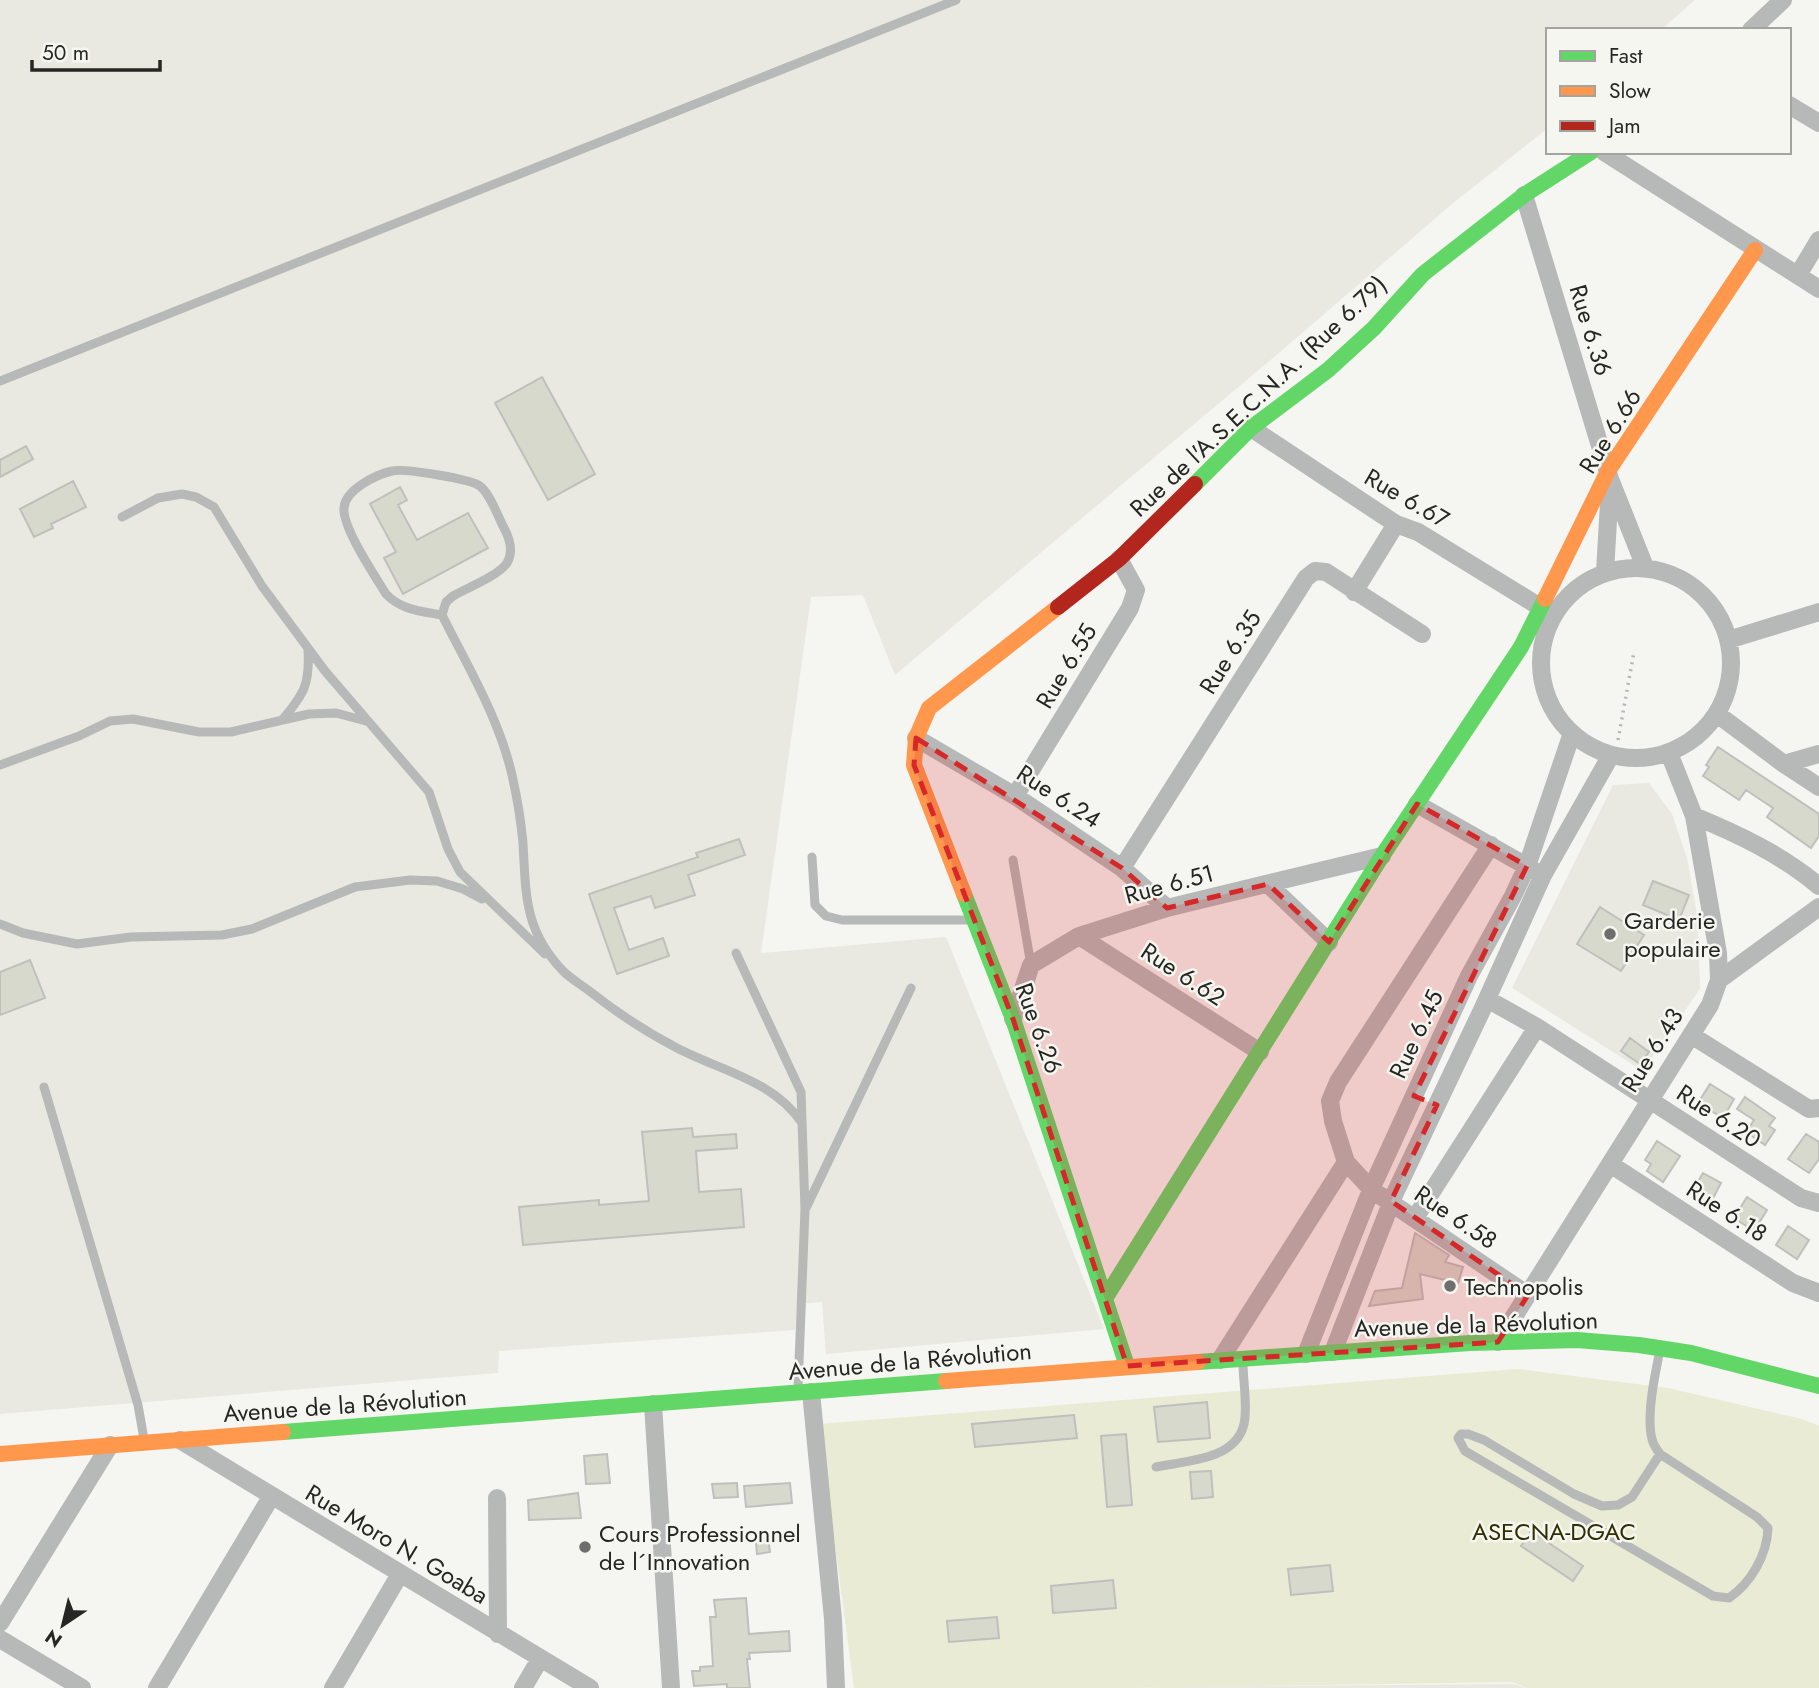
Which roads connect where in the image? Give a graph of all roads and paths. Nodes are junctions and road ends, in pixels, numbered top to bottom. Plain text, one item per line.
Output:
1 (956, 0) edge
2 (1783, 0) edge
3 (1753, 28) edge
4 (1791, 105) edge
5 (1819, 123) edge
6 (1588, 154) edge
7 (1607, 154) edge
8 (1524, 195) junction
9 (1819, 240) edge
10 (1755, 250) junction
11 (1798, 275) junction
12 (1819, 289) edge
13 (0, 381) edge
14 (1251, 428) junction
15 (1609, 475) junction
16 (122, 517) dead end
17 (1396, 524) junction
18 (1119, 559) junction
19 (1645, 567) junction
20 (1605, 572) junction
21 (1354, 592) junction
22 (1540, 607) junction
23 (1819, 612) edge
24 (442, 615) junction
25 (1422, 634) dead end
26 (1728, 640) junction
27 (308, 648) junction
28 (1634, 652) dead end
29 (929, 708) joint
30 (1717, 714) junction
31 (282, 720) junction
32 (367, 722) junction
33 (1571, 736) junction
34 (916, 738) junction
35 (1669, 753) junction
36 (1819, 754) edge
37 (1613, 756) junction
38 (1784, 764) junction
39 (0, 765) edge
40 (1819, 788) edge
41 (1015, 796) junction
42 (1416, 804) junction
43 (1694, 816) junction
44 (1491, 845) junction
45 (1382, 856) junction
46 (812, 857) dead end
47 (1013, 860) dead end
48 (1122, 868) junction
49 (1535, 871) junction
50 (1268, 884) junction
51 (1819, 886) edge
52 (490, 903) junction
53 (1819, 907) edge
54 (1167, 908) junction
55 (974, 920) junction
56 (0, 924) edge
57 (1079, 936) junction
58 (1329, 942) junction
59 (736, 953) dead end
60 (1031, 965) junction
61 (564, 972) junction
62 (1719, 980) junction
63 (911, 988) dead end
64 (1457, 1003) junction
65 (1485, 1005) junction
66 (1013, 1019) junction
67 (1537, 1027) junction
68 (1691, 1035) junction
69 (1260, 1052) junction
70 (44, 1087) dead end
71 (1414, 1096) junction
72 (1649, 1101) junction
73 (1437, 1105) junction
74 (1819, 1108) edge
75 (802, 1123) junction
76 (1346, 1162) junction
77 (1610, 1164) junction
78 (1372, 1189) junction
79 (1392, 1202) junction
80 (1819, 1203) edge
81 (805, 1209) junction
82 (1415, 1218) junction
83 (1819, 1293) edge
84 (1528, 1295) junction
85 (1106, 1297) junction
86 (1498, 1342) junction
87 (1661, 1349) junction
88 (1333, 1352) junction
89 (1306, 1354) junction
90 (1242, 1358) junction
91 (1220, 1360) junction
92 (1127, 1366) junction
93 (1819, 1386) edge
94 (804, 1392) junction
95 (653, 1404) junction
96 (179, 1440) junction
97 (145, 1442) junction
98 (110, 1445) junction
99 (0, 1454) edge
100 (1660, 1454) junction
101 (1156, 1468) dead end
102 (271, 1497) junction
103 (497, 1498) dead end
104 (400, 1574) junction
105 (0, 1623) edge
106 (498, 1634) junction
107 (0, 1639) edge
108 (540, 1659) junction
109 (82, 1688) edge
110 (156, 1688) edge
111 (333, 1688) edge
112 (523, 1688) edge
113 (590, 1688) edge
114 (671, 1688) edge
115 (836, 1688) edge

1 - 13 lane
2 - 3 street
4 - 5 street
6 - 8 street, Rue de l'A.S.E.C.N.A. (Rue 6.79)
7 - 10 street
8 - 14 street, Rue de l'A.S.E.C.N.A. (Rue 6.79)
8 - 15 street, Rue 6.36
9 - 11 street
10 - 11 street
10 - 15 street, Rue 6.66
11 - 12 street
14 - 17 street, Rue 6.67
14 - 18 street, Rue de l'A.S.E.C.N.A. (Rue 6.79)
15 - 19 street, Rue 6.36
15 - 20 street, Rue 6.36
15 - 22 street, Rue 6.66
16 - 27 lane
17 - 21 street
17 - 22 street, Rue 6.67
18 - 29 street, Rue de l'A.S.E.C.N.A. (Rue 6.79)
18 - 41 street, Rue 6.55
19 - 20 street
19 - 26 street
20 - 33 street
21 - 25 street, Rue 6.35
21 - 48 street, Rue 6.35
22 - 42 street, Rue 6.66
23 - 26 street
24 - 24 lane
24 - 61 lane
26 - 30 street
27 - 31 lane
27 - 32 lane
28 - 37 path
29 - 34 street, Rue 6.26
30 - 35 street
30 - 38 street
31 - 32 lane
31 - 39 lane
32 - 52 lane
33 - 37 street
33 - 49 street, Rue 6.45
34 - 41 street, Rue 6.24
34 - 55 street, Rue 6.26
35 - 37 street
35 - 43 street, Rue 6.43
36 - 38 street
37 - 49 street, Rue 6.45
38 - 40 street
41 - 48 street, Rue 6.24
42 - 44 street
42 - 45 street, Rue 6.66
43 - 51 street
43 - 62 street, Rue 6.43
44 - 49 street
44 - 76 street
45 - 50 street, Rue 6.51
45 - 58 street, Rue 6.66
46 - 55 lane
47 - 60 lane
48 - 54 street, Rue 6.24
49 - 64 street, Rue 6.45
49 - 65 street, Rue 6.45
50 - 54 street, Rue 6.51
50 - 58 street
52 - 56 lane
52 - 61 lane
53 - 62 street
54 - 57 street, Rue 6.51
55 - 66 street, Rue 6.26
57 - 60 street, Rue 6.51
57 - 69 street, Rue 6.62
58 - 69 street, Rue 6.66
59 - 75 lane
60 - 66 street
61 - 75 lane
62 - 68 street, Rue 6.43
63 - 81 lane
64 - 65 street, Rue 6.20
64 - 71 street, Rue 6.45
65 - 67 street, Rue 6.20
65 - 73 street, Rue 6.45
66 - 85 street, Rue 6.26
67 - 72 street, Rue 6.20
67 - 82 street
68 - 72 street, Rue 6.43
68 - 74 street
69 - 85 street, Rue 6.66
70 - 97 lane
71 - 73 street
71 - 78 street, Rue 6.45
72 - 77 street, Rue 6.43
72 - 80 street, Rue 6.20
73 - 79 street, Rue 6.45
75 - 81 lane
76 - 78 street, Rue 6.58
76 - 91 street
77 - 83 street, Rue 6.18
77 - 84 street, Rue 6.43
78 - 79 street, Rue 6.58
78 - 89 street, Rue 6.45
79 - 82 street, Rue 6.58
79 - 88 street, Rue 6.45
81 - 94 lane
82 - 84 street, Rue 6.58
84 - 86 street, Rue 6.43
85 - 92 street, Rue 6.26
86 - 87 street, Avenue de la Révolution
86 - 88 street, Avenue de la Révolution
87 - 93 street, Avenue de la Révolution
87 - 100 lane
88 - 89 street, Avenue de la Révolution
89 - 90 street, Avenue de la Révolution
90 - 91 street, Avenue de la Révolution
90 - 101 lane
91 - 92 street, Avenue de la Révolution
92 - 94 street, Avenue de la Révolution
94 - 95 street, Avenue de la Révolution
94 - 115 street
95 - 96 street, Avenue de la Révolution
95 - 114 street
96 - 97 street, Avenue de la Révolution
96 - 102 street, Rue Moro N. Goaba
97 - 98 street, Avenue de la Révolution
98 - 99 street, Avenue de la Révolution
98 - 105 street
100 - 100 lane
102 - 104 street, Rue Moro N. Goaba
102 - 110 street
103 - 106 street
104 - 106 street, Rue Moro N. Goaba
104 - 111 street
106 - 108 street, Rue Moro N. Goaba
107 - 109 street
108 - 112 street
108 - 113 street, Rue Moro N. Goaba

